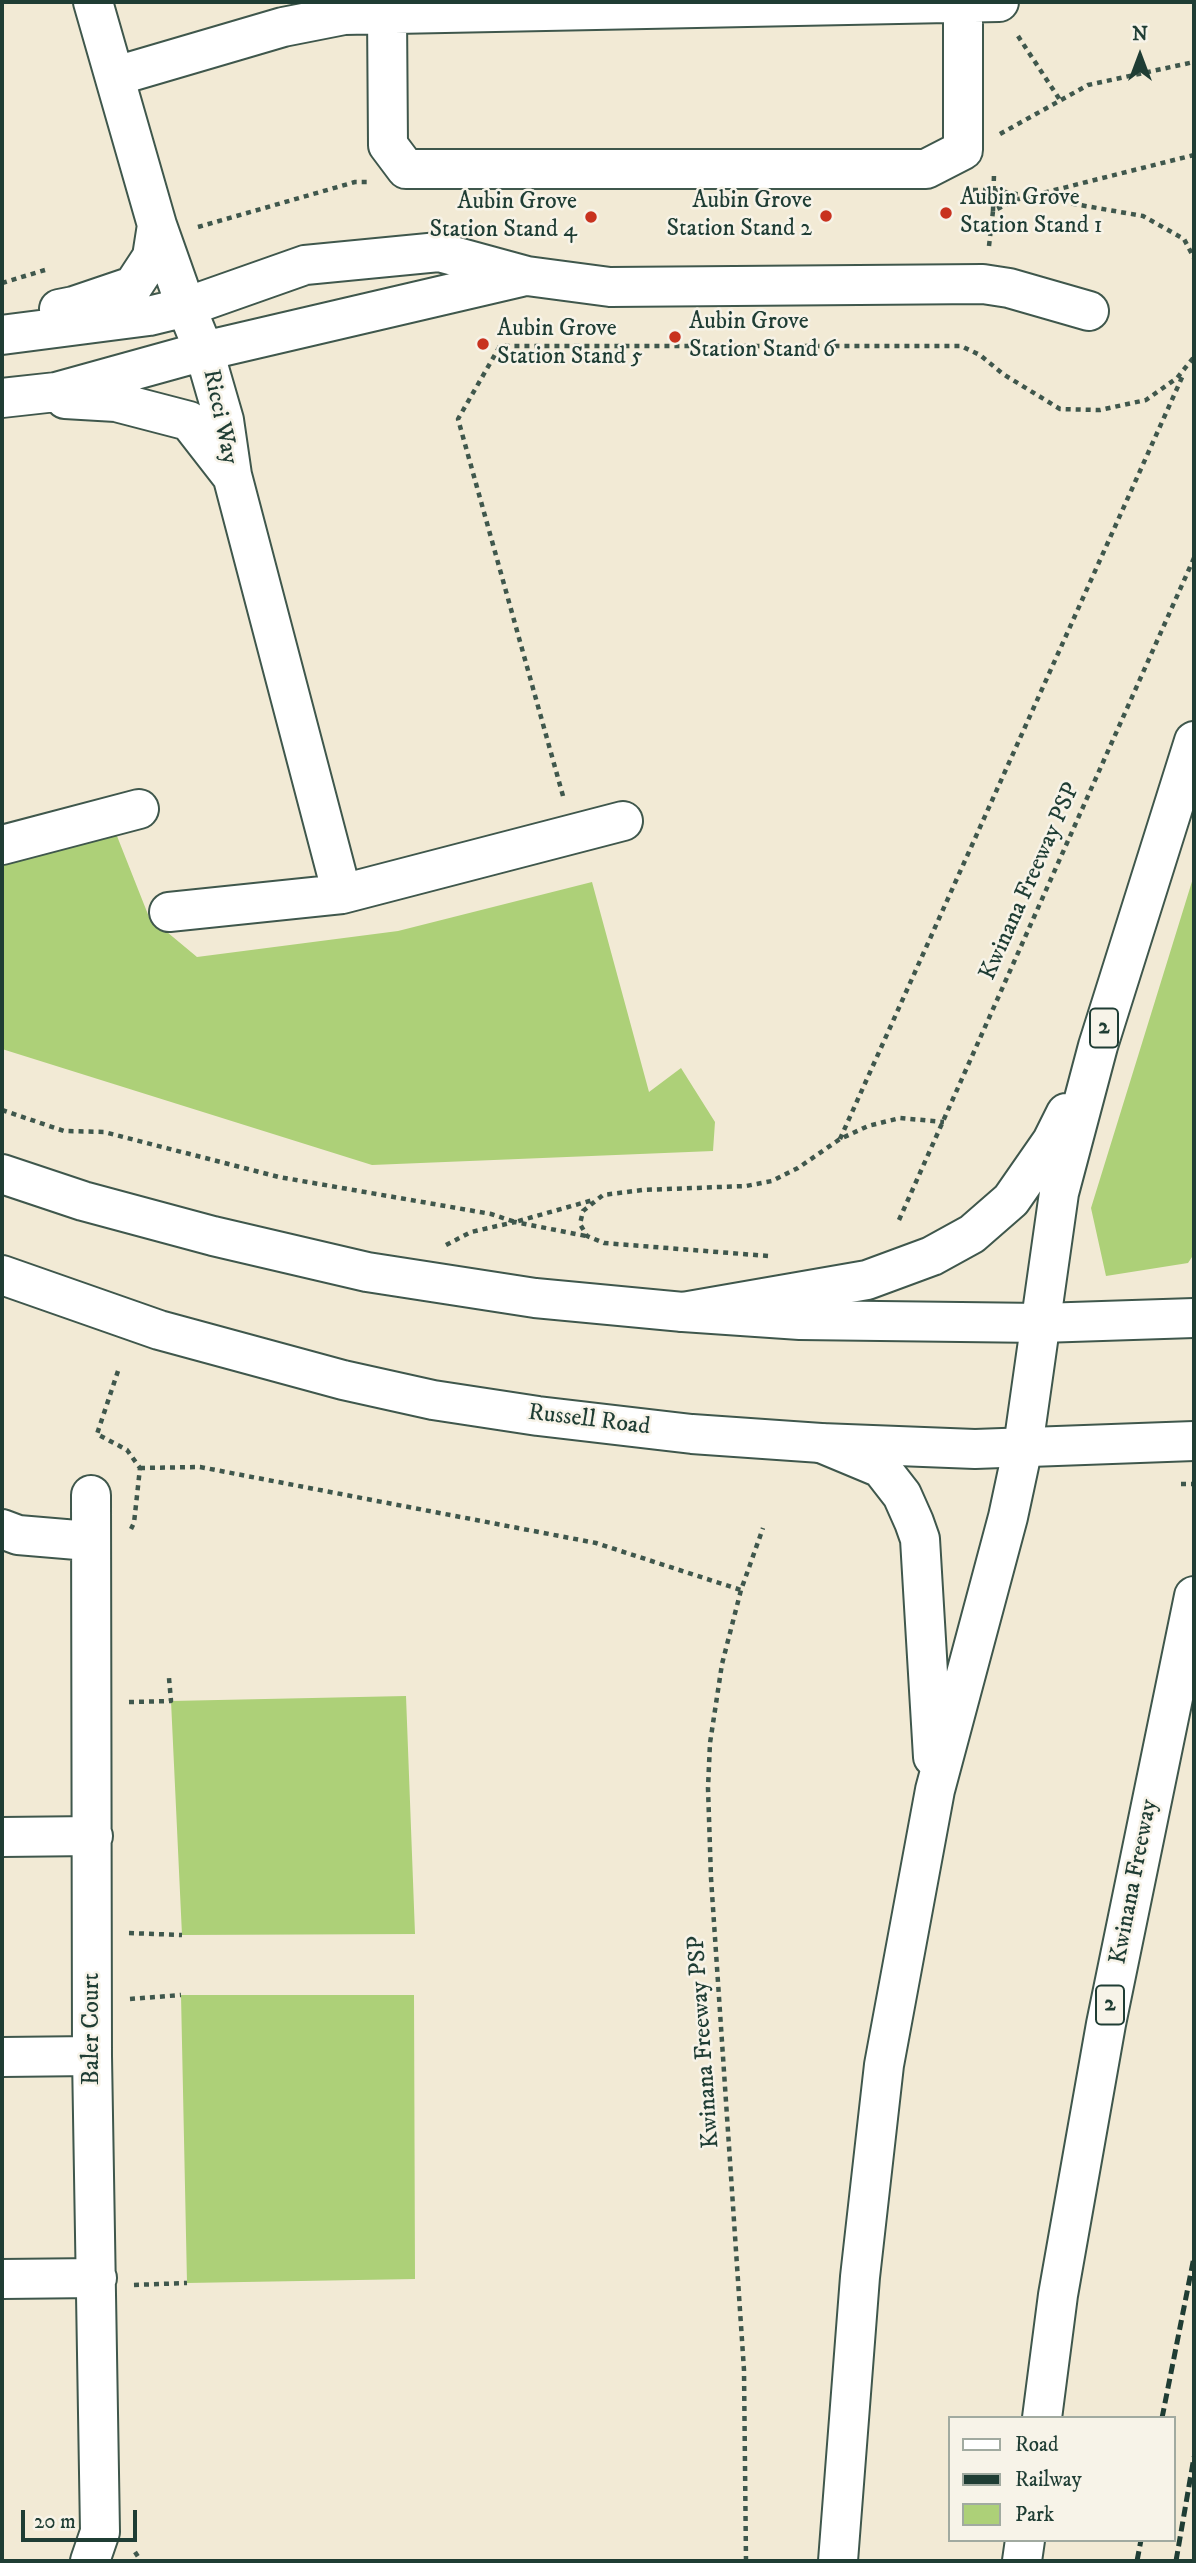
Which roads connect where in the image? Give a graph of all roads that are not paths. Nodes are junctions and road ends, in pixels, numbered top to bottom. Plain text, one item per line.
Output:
1 (93, 2) edge
2 (986, 3) edge
3 (387, 13) junction
4 (116, 76) junction
5 (157, 225) junction
6 (527, 276) junction
7 (186, 307) junction
8 (1089, 311) dead end
9 (2, 317) edge
10 (2, 335) edge
11 (204, 351) junction
12 (2, 352) edge
13 (7, 399) edge
14 (232, 475) junction
15 (1194, 741) edge
16 (139, 809) dead end
17 (623, 821) dead end
18 (2, 845) edge
19 (342, 894) junction
20 (169, 912) dead end
21 (1098, 1046) junction
22 (2, 1174) edge
23 (2, 1275) edge
24 (683, 1312) junction
25 (1194, 1318) edge
26 (1041, 1323) junction
27 (1182, 1441) edge
28 (821, 1443) junction
29 (1023, 1447) junction
30 (90, 1495) dead end
31 (2, 1529) edge
32 (89, 1541) junction
33 (1194, 1596) edge
34 (935, 1790) junction
35 (93, 1836) junction
36 (2, 1837) edge
37 (92, 2056) junction
38 (2, 2057) edge
39 (2, 2279) edge
40 (110, 2281) junction
41 (1042, 2416) edge
42 (1025, 2542) edge
43 (90, 2561) edge
44 (838, 2561) edge
45 (1022, 2561) edge

1 - 4 main road
2 - 3 main road
2 - 3 main road
3 - 4 main road
4 - 5 main road
5 - 7 main road
5 - 9 main road
6 - 7 main road
6 - 8 main road
6 - 11 main road
7 - 10 main road
7 - 11 main road
11 - 12 main road, Ricci Way
11 - 13 main road
11 - 14 main road, Ricci Way
13 - 14 main road, Ricci Way
14 - 19 main road
15 - 21 main road, 2
16 - 18 main road
17 - 19 main road
19 - 20 main road
21 - 24 main road
21 - 26 main road, 2
22 - 24 main road
23 - 28 main road, Russell Road
24 - 26 main road
25 - 26 main road
26 - 29 main road, 2
27 - 29 main road, Russell Road
28 - 29 main road, Russell Road
28 - 34 main road
29 - 34 main road, 2
30 - 32 main road, Baler Court
31 - 32 main road
32 - 35 main road, Baler Court
33 - 41 main road, Kwinana Freeway / 2
34 - 44 main road, 2
35 - 36 main road
35 - 37 main road, Baler Court
37 - 38 main road
37 - 40 main road, Baler Court
39 - 40 main road
40 - 43 main road, Baler Court
42 - 45 main road

